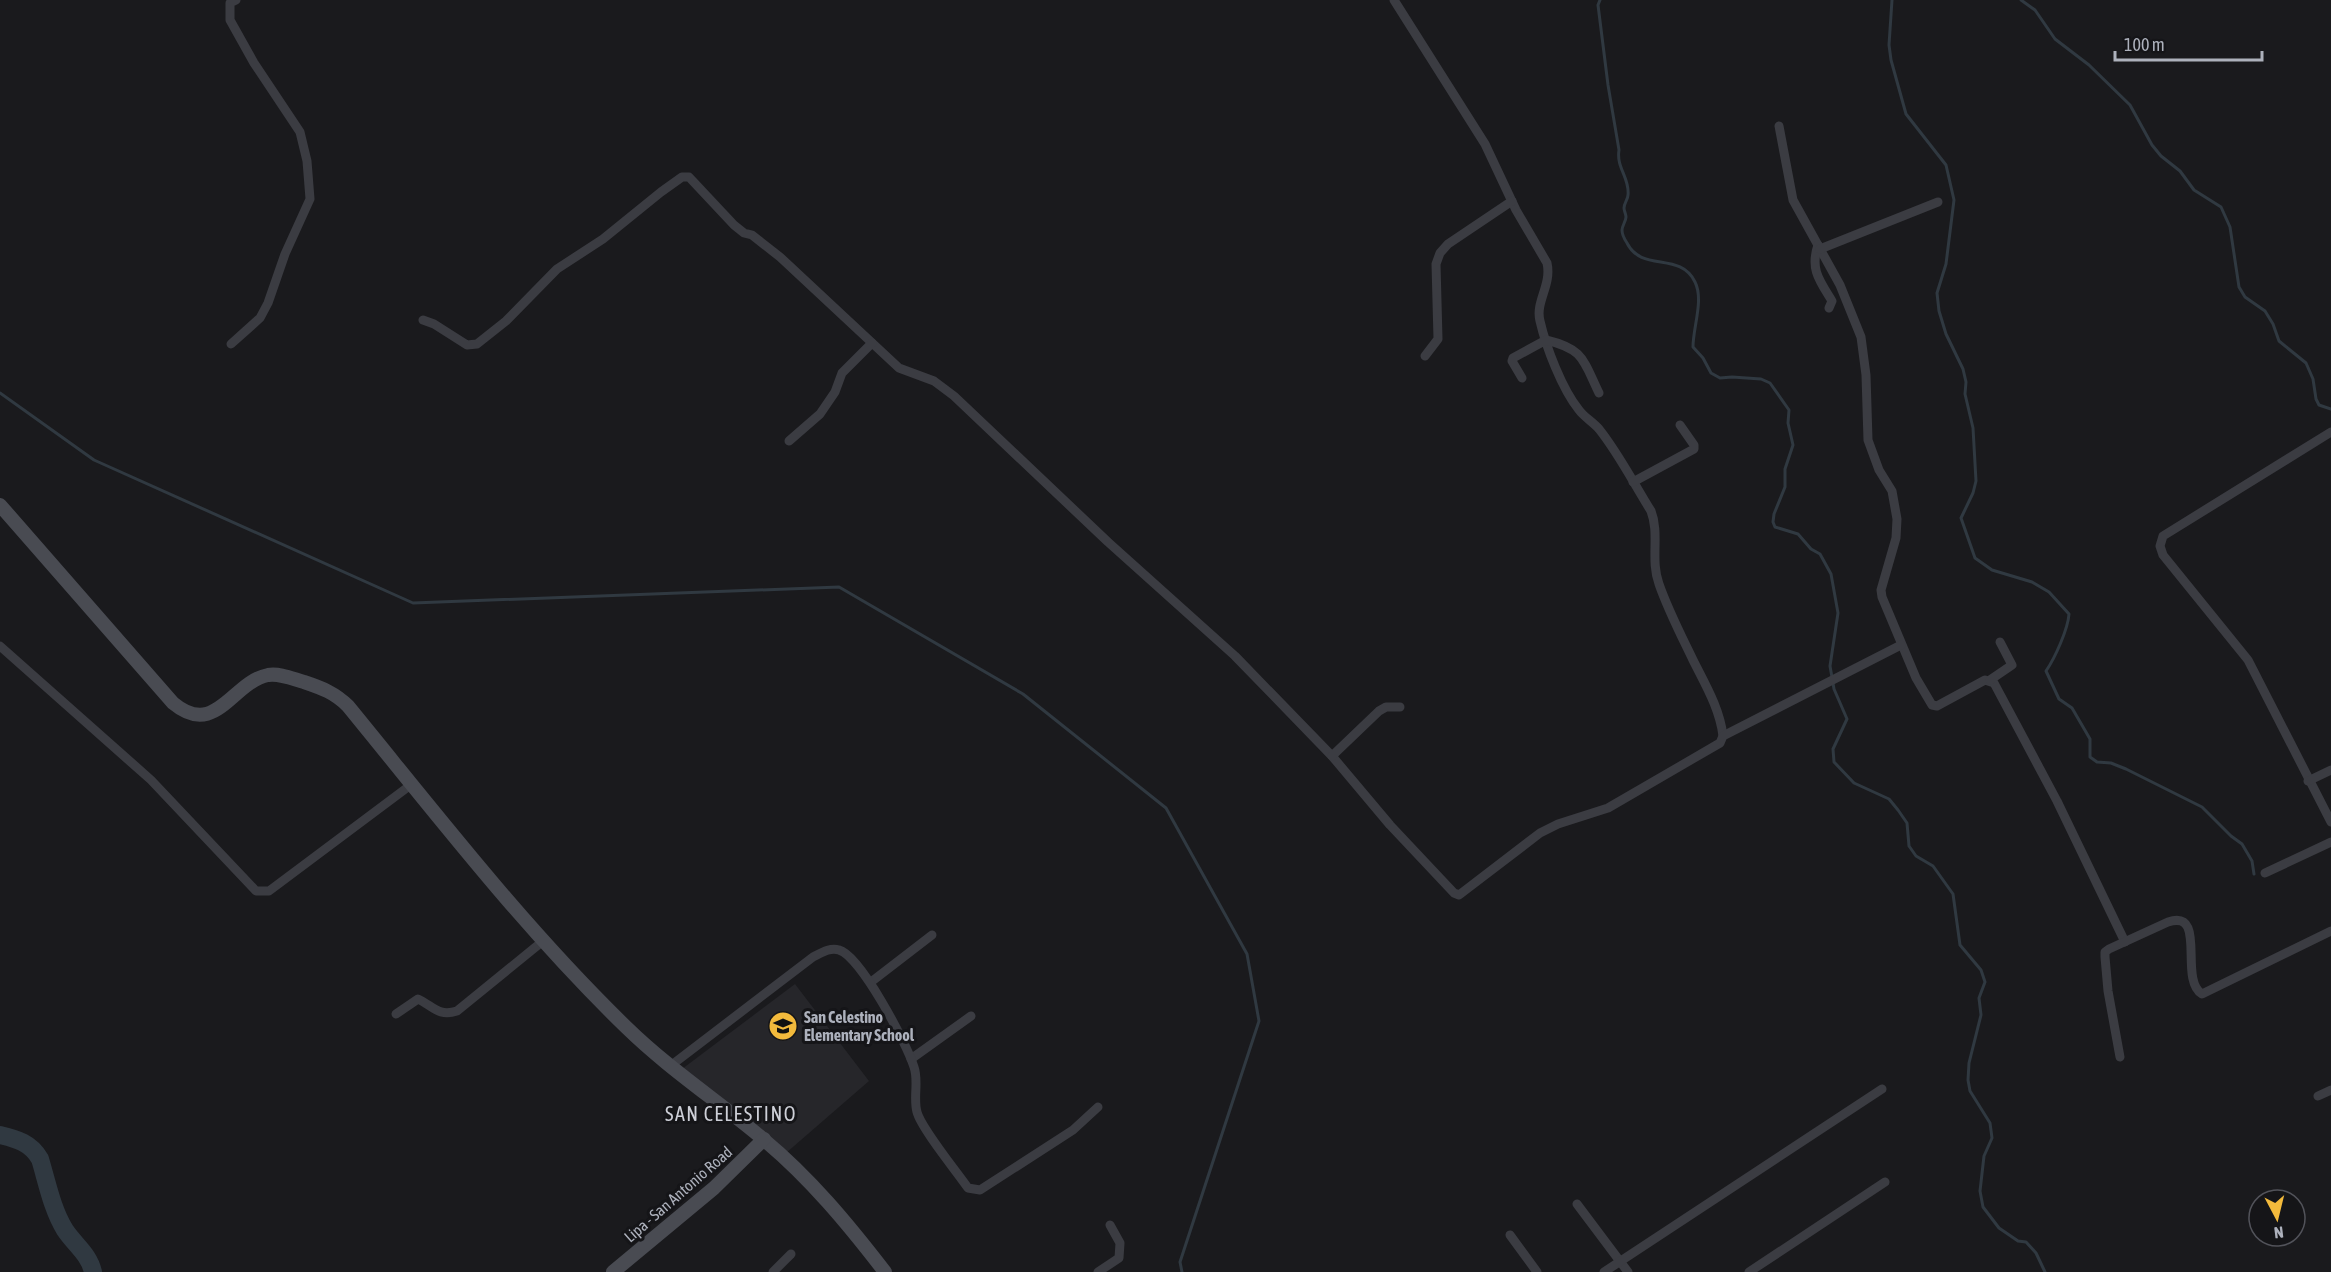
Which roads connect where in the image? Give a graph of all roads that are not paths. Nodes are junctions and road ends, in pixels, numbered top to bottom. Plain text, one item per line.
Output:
1 (236, 0) edge
2 (1394, 0) edge
3 (1779, 126) dead end
4 (1512, 201) junction
5 (1938, 202) dead end
6 (1819, 247) junction
7 (1829, 308) dead end
8 (423, 320) dead end
9 (1546, 340) junction
10 (231, 344) dead end
11 (872, 344) junction
12 (1425, 356) dead end
13 (1522, 378) dead end
14 (1599, 393) dead end
15 (1680, 425) dead end
16 (2331, 432) edge
17 (789, 441) dead end
18 (1633, 482) junction
19 (0, 505) edge
20 (2000, 642) dead end
21 (1901, 645) junction
22 (0, 646) edge
23 (1990, 680) junction
24 (1400, 706) dead end
25 (1723, 736) junction
26 (1332, 756) junction
27 (2331, 770) edge
28 (2308, 781) junction
29 (412, 784) junction
30 (2331, 822) edge
31 (2331, 842) edge
32 (2265, 873) dead end
33 (2331, 931) edge
34 (932, 935) dead end
35 (543, 941) junction
36 (2125, 942) junction
37 (871, 982) junction
38 (396, 1014) dead end
39 (971, 1016) dead end
40 (2120, 1057) dead end
41 (911, 1059) junction
42 (669, 1067) junction
43 (1882, 1089) dead end
44 (2331, 1090) edge
45 (2318, 1096) dead end
46 (1098, 1107) dead end
47 (764, 1139) junction
48 (1885, 1182) dead end
49 (1578, 1204) dead end
50 (1110, 1225) dead end
51 (1510, 1235) dead end
52 (790, 1254) dead end
53 (1620, 1260) junction
54 (622, 1269) edge
55 (882, 1271) edge
56 (773, 1272) edge
57 (1098, 1272) edge
58 (1537, 1272) edge
59 (1604, 1272) edge
60 (1628, 1272) edge
61 (1749, 1272) edge

1 - 10 street
2 - 4 street
3 - 6 street
4 - 9 street
4 - 12 street
5 - 6 street
6 - 7 street
6 - 21 street
8 - 11 street
9 - 13 street
9 - 14 street
9 - 18 street
11 - 17 street
11 - 26 street
15 - 18 street
16 - 28 street
18 - 25 street
19 - 29 main road
20 - 23 street
21 - 23 street
21 - 25 street
22 - 29 street
23 - 36 street
24 - 26 street
25 - 26 street
27 - 28 street
28 - 30 street
29 - 35 main road
31 - 32 street
33 - 36 street
34 - 37 street
35 - 38 street
35 - 42 main road
36 - 40 street
37 - 41 street
37 - 42 street
39 - 41 street
41 - 46 street
42 - 47 main road
43 - 53 street
44 - 45 street
47 - 54 main road, Lipa - San Antonio Road
47 - 55 main road
48 - 61 street
49 - 53 street
50 - 57 street
51 - 58 street
52 - 56 street
53 - 59 street
53 - 60 street

